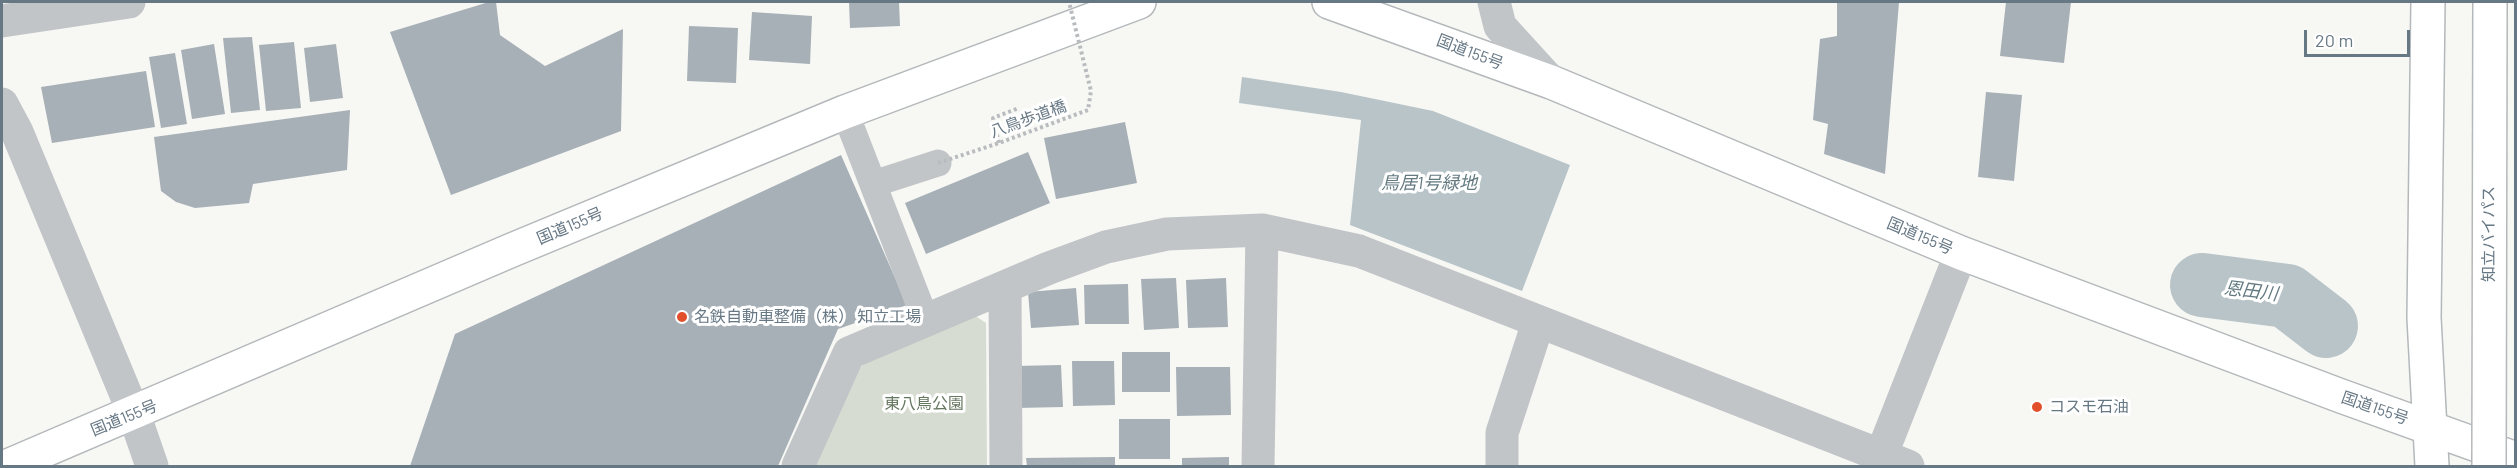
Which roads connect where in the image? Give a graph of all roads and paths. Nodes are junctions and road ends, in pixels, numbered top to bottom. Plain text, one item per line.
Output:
1 (129, 2) edge
2 (1069, 2) edge
3 (1139, 2) edge
4 (1329, 2) edge
5 (1494, 2) edge
6 (2428, 2) edge
7 (2490, 2) edge
8 (2, 21) edge
9 (1551, 82) junction
10 (2, 104) edge
11 (1019, 108) dead end
12 (845, 112) junction
13 (999, 143) junction
14 (938, 163) joint
15 (873, 184) junction
16 (1262, 230) junction
17 (1961, 253) junction
18 (1005, 288) junction
19 (926, 321) junction
20 (1538, 323) junction
21 (134, 414) junction
22 (2430, 427) junction
23 (2516, 459) edge
24 (1895, 461) edge
25 (8, 466) edge
26 (152, 466) edge
27 (798, 466) edge
28 (1006, 466) edge
29 (1258, 466) edge
30 (1502, 466) edge
31 (2432, 466) edge
32 (2489, 466) edge

1 - 8 street
2 - 13 path, 八鳥歩道橋, bridge
3 - 12 highway, 国道155号
4 - 9 highway, 国道155号
5 - 9 street
6 - 22 highway
7 - 32 highway, 知立バイパス, bridge
9 - 17 highway, 国道155号
10 - 21 street
11 - 13 path
12 - 15 street
12 - 21 highway, 国道155号
13 - 14 path, 八鳥歩道橋, bridge
14 - 15 street
15 - 19 street
16 - 18 street
16 - 20 street
16 - 29 street
17 - 22 highway, 国道155号
17 - 24 street
18 - 19 street
18 - 28 street
19 - 27 street
20 - 24 street
20 - 30 street
21 - 25 highway, 国道155号
21 - 26 street
22 - 23 highway, 国道155号
22 - 31 highway

